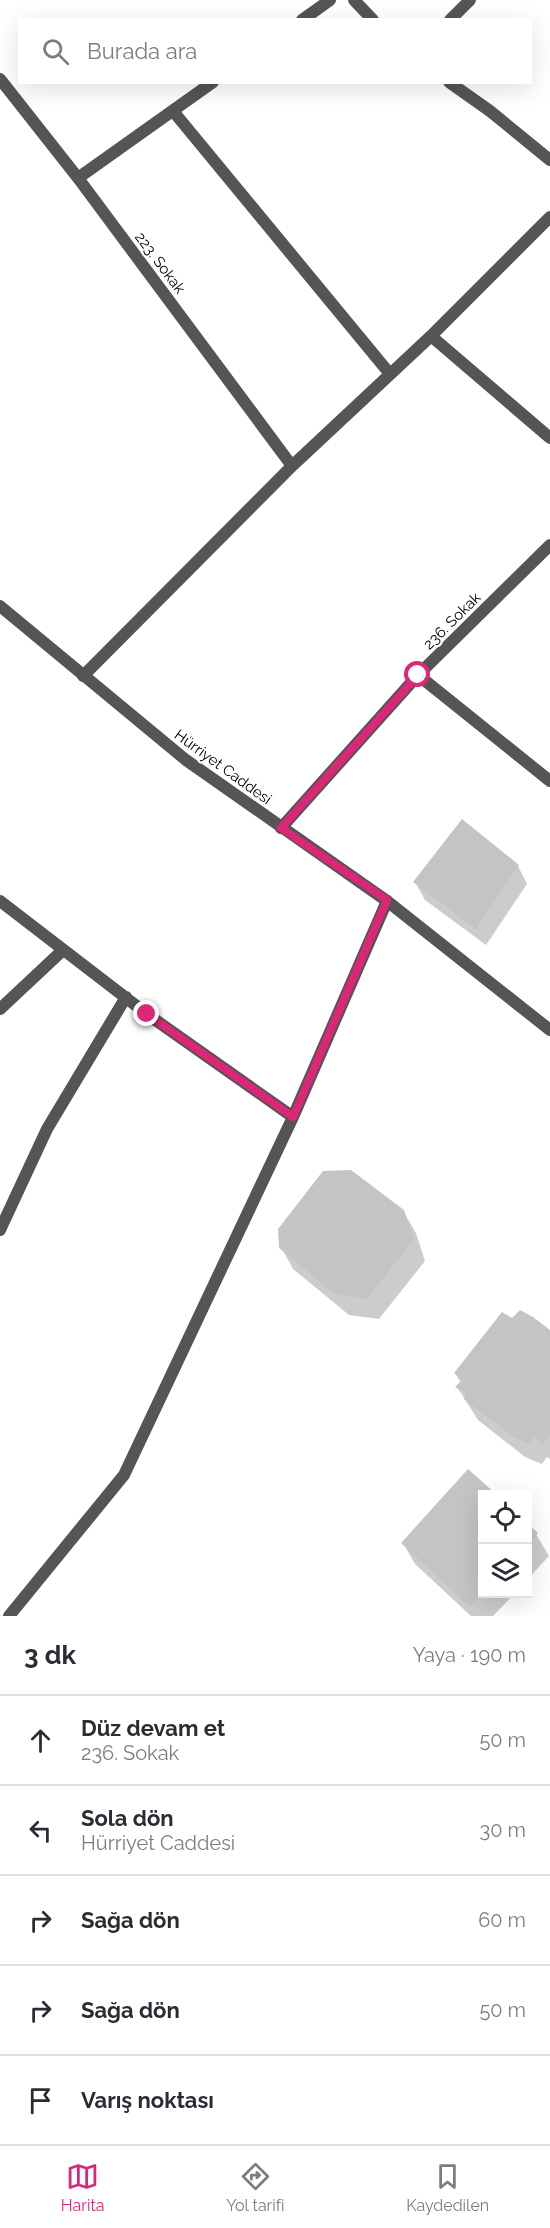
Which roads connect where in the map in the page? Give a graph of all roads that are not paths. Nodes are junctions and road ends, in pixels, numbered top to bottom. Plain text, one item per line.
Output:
1 (330, 0) edge
2 (354, 0) edge
3 (470, 0) edge
4 (305, 18) edge
5 (371, 18) edge
6 (452, 18) edge
7 (0, 79) edge
8 (210, 84) edge
9 (452, 84) edge
10 (173, 111) junction
11 (550, 159) edge
12 (78, 178) junction
13 (550, 216) edge
14 (431, 336) junction
15 (390, 374) junction
16 (550, 437) edge
17 (292, 466) junction
18 (550, 545) edge
19 (0, 606) edge
20 (418, 675) junction
21 (83, 676) junction
22 (550, 781) edge
23 (281, 828) junction
24 (387, 900) junction
25 (0, 902) edge
26 (63, 950) junction
27 (126, 997) junction
28 (0, 1009) edge
29 (550, 1030) edge
30 (293, 1117) junction
31 (0, 1230) edge
32 (9, 1616) edge

1 - 4 street
2 - 5 street
3 - 6 street
7 - 12 street, 223. Sokak
8 - 10 street
9 - 11 street
10 - 12 street
10 - 15 street
12 - 17 street, 223. Sokak
13 - 14 street
14 - 15 street
14 - 16 street
15 - 17 street
17 - 21 street
18 - 20 street, 236. Sokak
19 - 21 street, Hürriyet Caddesi
20 - 22 street
20 - 23 street, 236. Sokak
21 - 23 street, Hürriyet Caddesi
23 - 24 street, Hürriyet Caddesi
24 - 29 street, Hürriyet Caddesi
24 - 30 street
25 - 26 street
26 - 27 street
26 - 28 street
27 - 30 street
27 - 31 street
30 - 32 street

